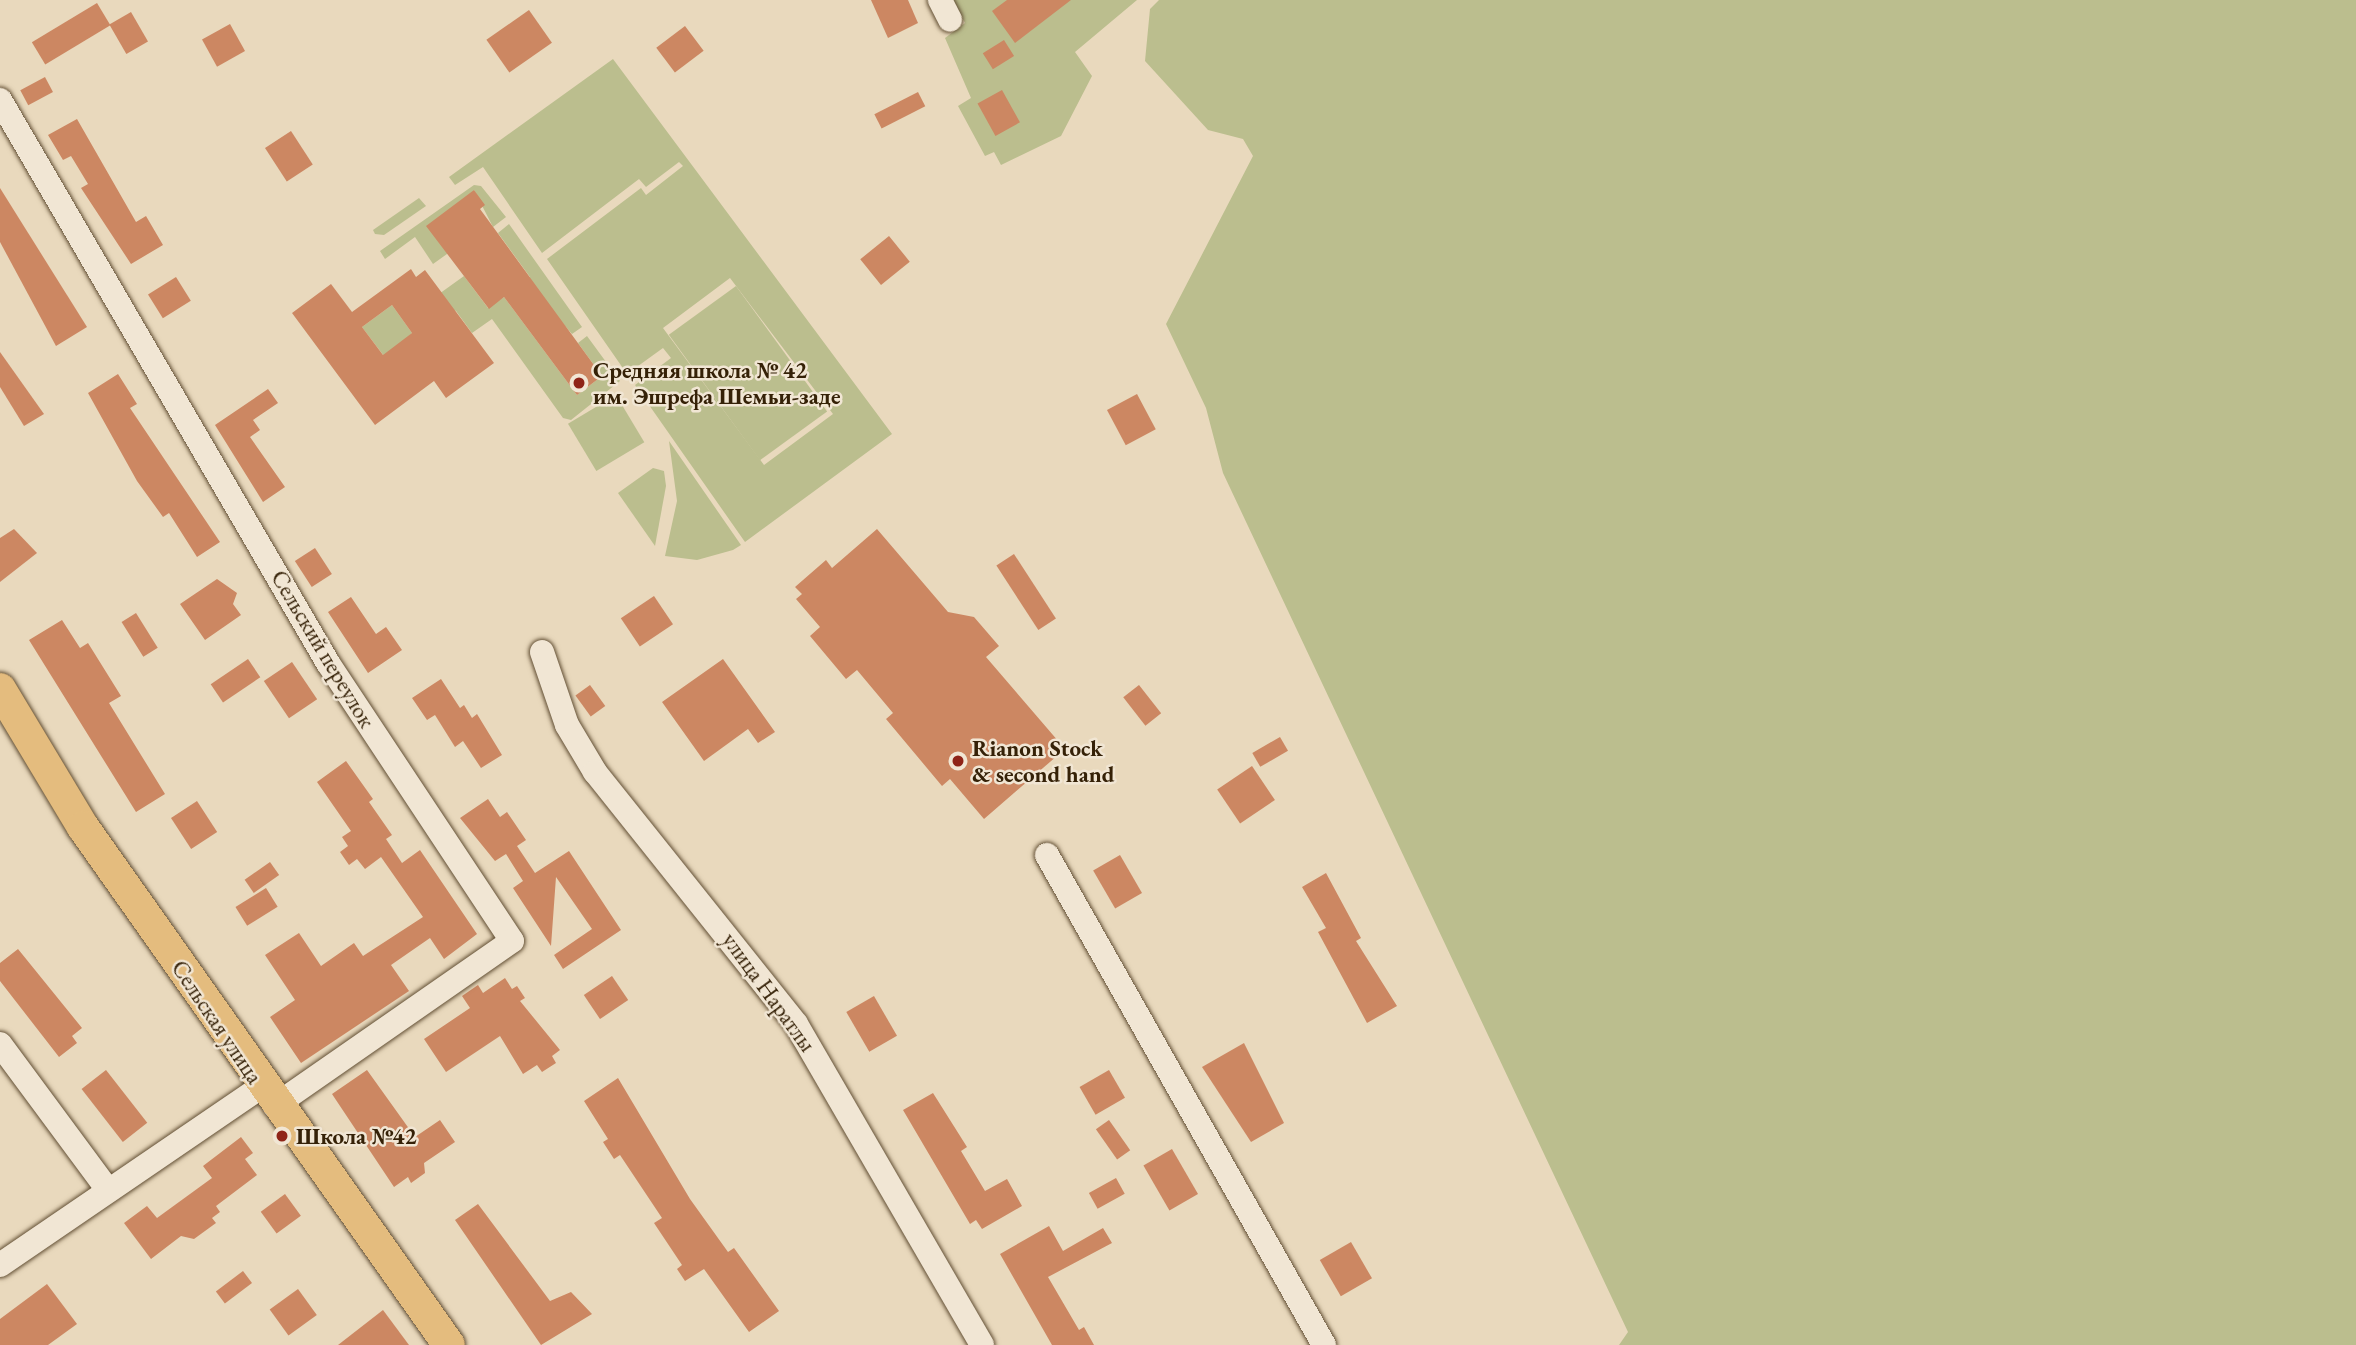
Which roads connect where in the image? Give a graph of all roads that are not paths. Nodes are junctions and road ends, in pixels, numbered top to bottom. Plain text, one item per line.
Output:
1 (0, 100) edge
2 (542, 652) dead end
3 (0, 689) edge
4 (1047, 855) dead end
5 (0, 1044) edge
6 (268, 1096) junction
7 (108, 1191) junction
8 (0, 1265) edge
9 (449, 1345) edge
10 (982, 1345) edge
11 (1324, 1345) edge

1 - 6 street, Сельский переулок
2 - 10 street, улица Наратлы
3 - 6 main road, Сельская улица
4 - 11 street
5 - 7 street
6 - 7 street
6 - 9 main road, Сельская улица
7 - 8 street

